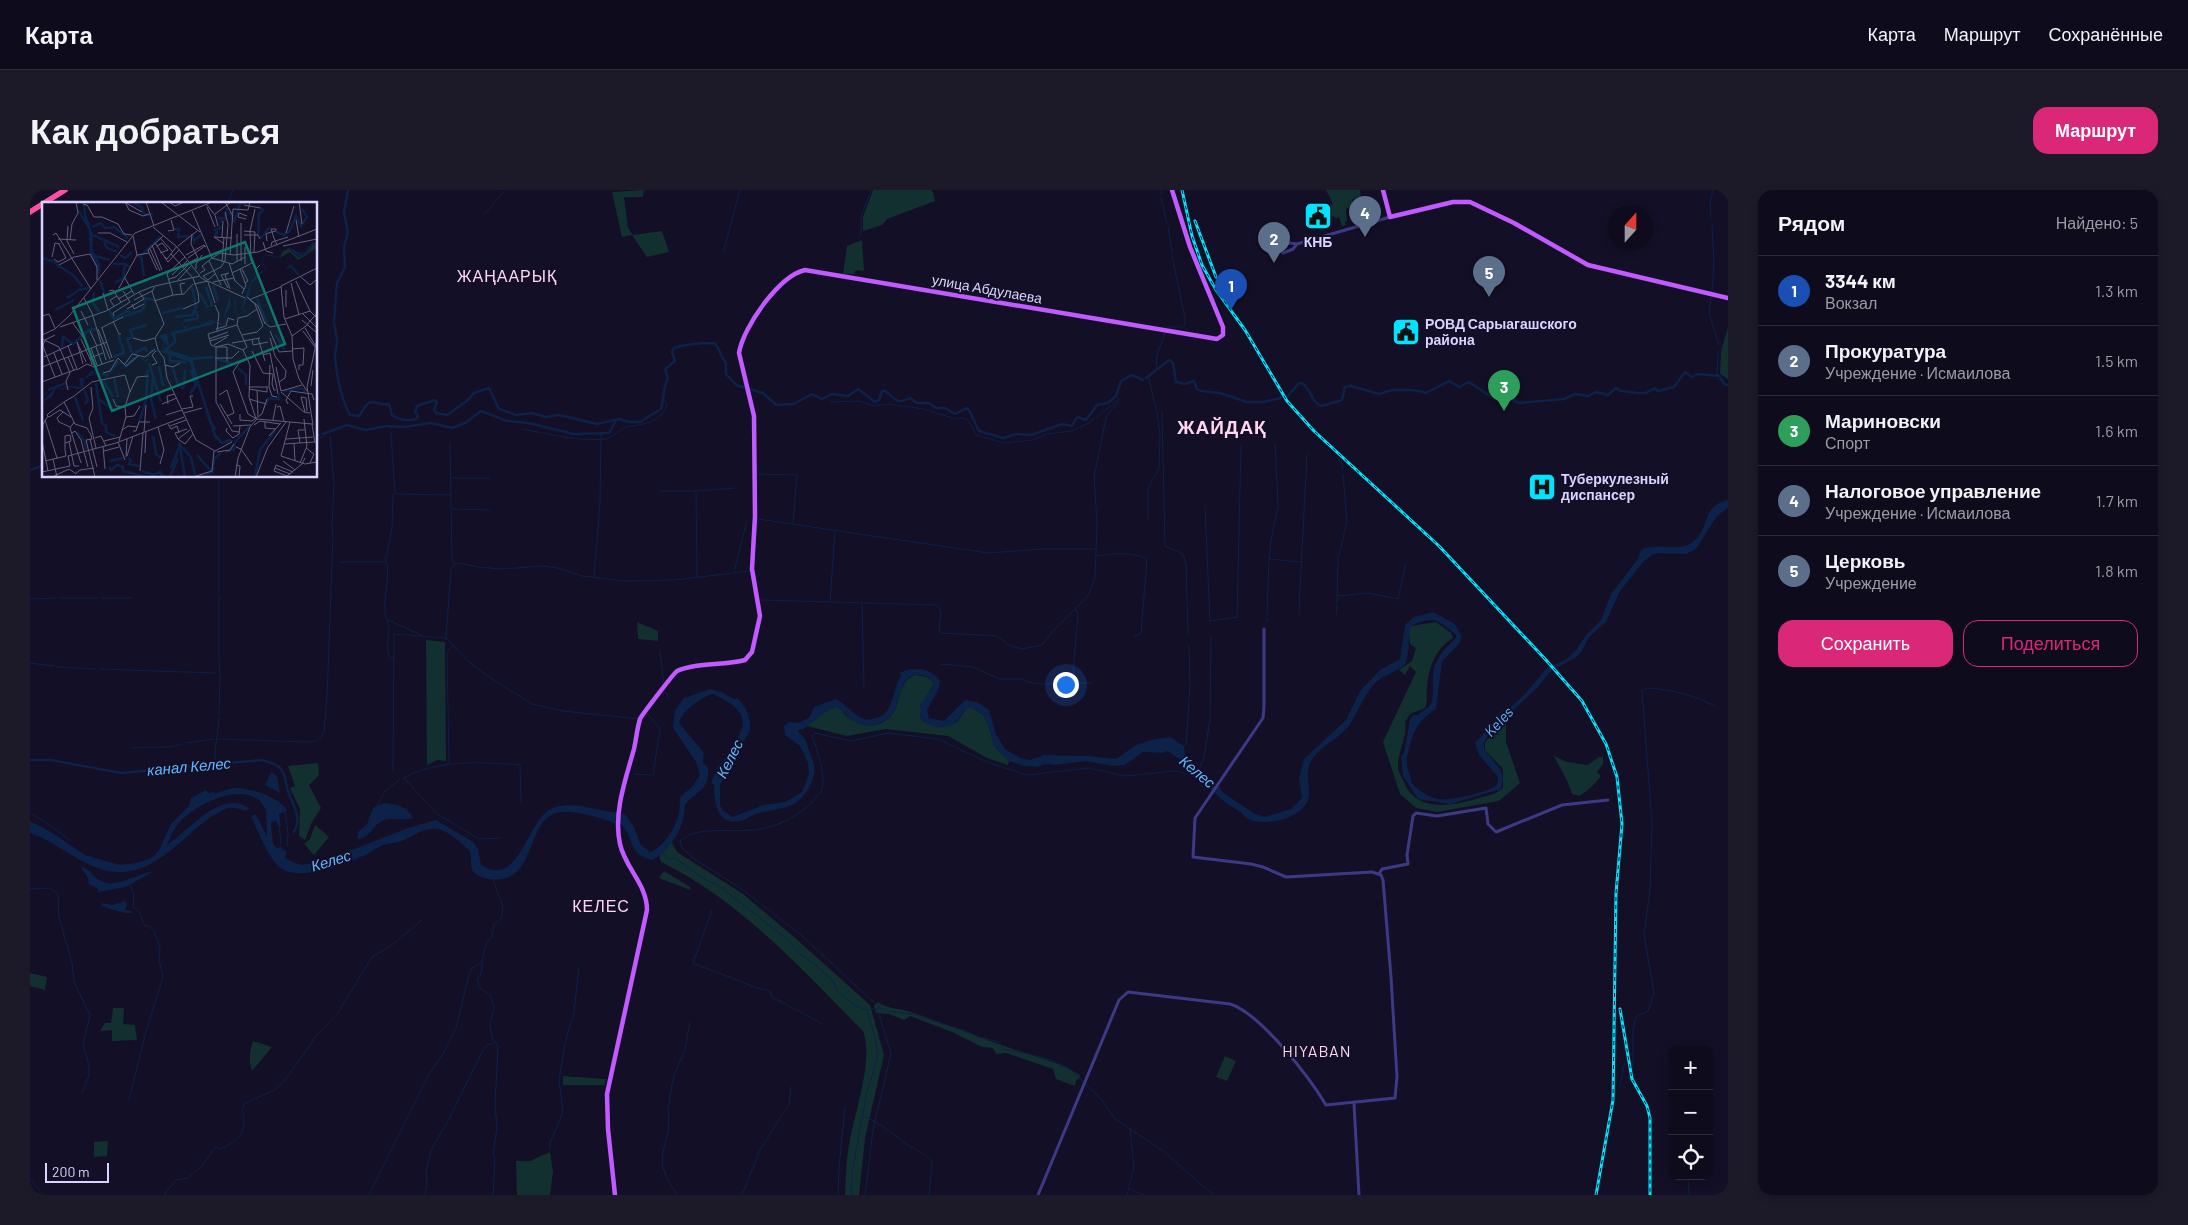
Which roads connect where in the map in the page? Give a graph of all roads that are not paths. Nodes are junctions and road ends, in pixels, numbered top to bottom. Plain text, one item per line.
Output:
1 (65, 190) edge
2 (1172, 190) edge
3 (1383, 190) edge
4 (46, 202) edge
5 (42, 204) edge
6 (30, 212) edge
7 (1390, 217) junction
8 (1290, 243) junction
9 (1297, 244) junction
10 (1293, 249) junction
11 (1728, 298) edge
12 (1264, 629) dead end
13 (1608, 800) dead end
14 (1379, 874) junction
15 (1354, 1104) junction
16 (616, 1195) edge
17 (1038, 1195) edge
18 (1359, 1195) edge

1 - 4 highway
2 - 16 main road, улица Абдулаева
3 - 7 main road
5 - 6 highway
7 - 9 street
7 - 11 main road
8 - 9 street
8 - 10 street
8 - 10 street
9 - 10 street
12 - 14 street
13 - 14 street
14 - 15 street
15 - 17 street
15 - 18 street

